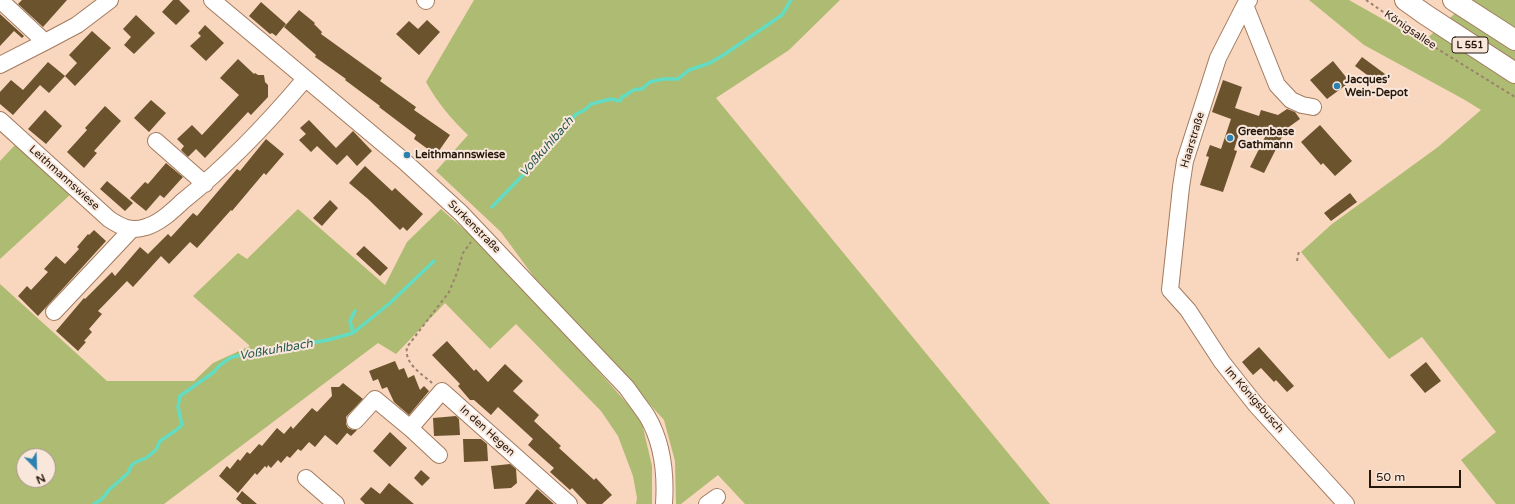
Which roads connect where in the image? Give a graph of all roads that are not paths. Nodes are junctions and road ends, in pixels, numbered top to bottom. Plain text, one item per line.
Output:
1 (0, 0) edge
2 (110, 0) edge
3 (212, 0) edge
4 (1405, 0) edge
5 (1453, 0) edge
6 (1247, 2) edge
7 (1515, 40) edge
8 (45, 42) junction
9 (0, 65) edge
10 (1515, 73) edge
11 (305, 78) junction
12 (1313, 106) dead end
13 (0, 120) edge
14 (156, 141) dead end
15 (205, 184) junction
16 (132, 229) junction
17 (1170, 290) joint
18 (54, 312) dead end
19 (355, 421) dead end
20 (410, 428) junction
21 (439, 455) dead end
22 (306, 478) dead end
23 (336, 504) edge
24 (568, 504) edge
25 (664, 504) edge
26 (1346, 504) edge

1 - 8 street
2 - 8 street
3 - 11 street, Surkenstraße
4 - 10 main road, Königsallee / L 551
5 - 7 main road, L 551
6 - 12 street
6 - 17 street, Haarstraße
8 - 9 street
11 - 15 street
11 - 25 street, Surkenstraße
13 - 16 street, Leithmannswiese
14 - 15 street
15 - 16 street
16 - 18 street
17 - 26 street, Im Königsbusch
19 - 20 street
20 - 21 street
20 - 24 street, In den Hegen
22 - 23 street

